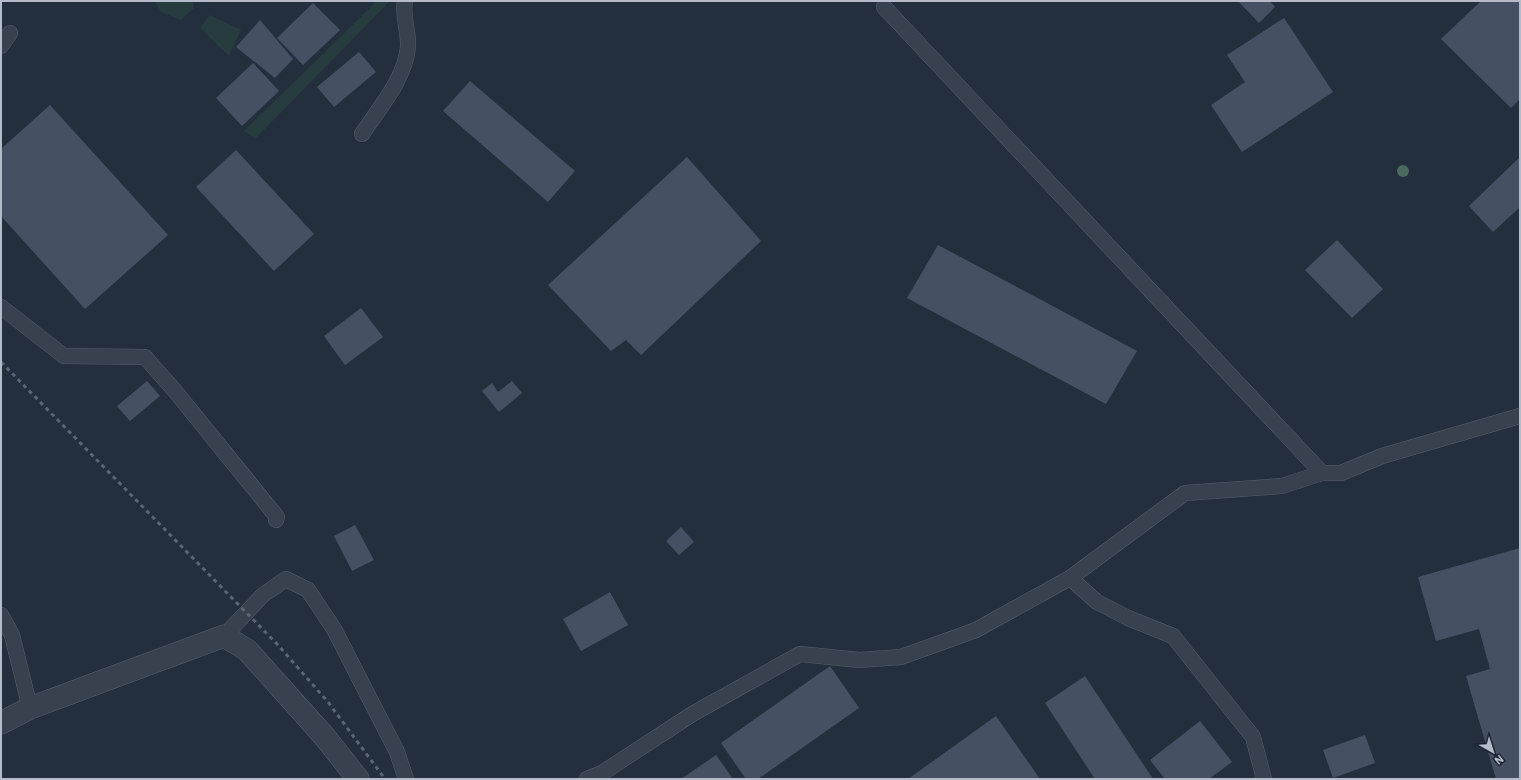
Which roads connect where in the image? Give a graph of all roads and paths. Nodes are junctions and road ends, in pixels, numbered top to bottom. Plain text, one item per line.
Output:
1 (405, 1) edge
2 (884, 3) edge
3 (10, 33) dead end
4 (1, 46) edge
5 (362, 134) dead end
6 (1, 307) edge
7 (1520, 416) edge
8 (1322, 473) junction
9 (276, 520) dead end
10 (1070, 578) junction
11 (1, 615) edge
12 (224, 636) junction
13 (30, 708) junction
14 (1, 723) edge
15 (358, 779) edge
16 (406, 779) edge
17 (587, 779) edge
18 (1264, 779) edge

1 - 5 lane
2 - 8 lane
3 - 4 lane
6 - 9 lane
7 - 8 lane
8 - 10 lane
10 - 17 lane
10 - 18 lane
11 - 13 lane
12 - 13 street
12 - 15 street
12 - 16 lane
13 - 14 street

